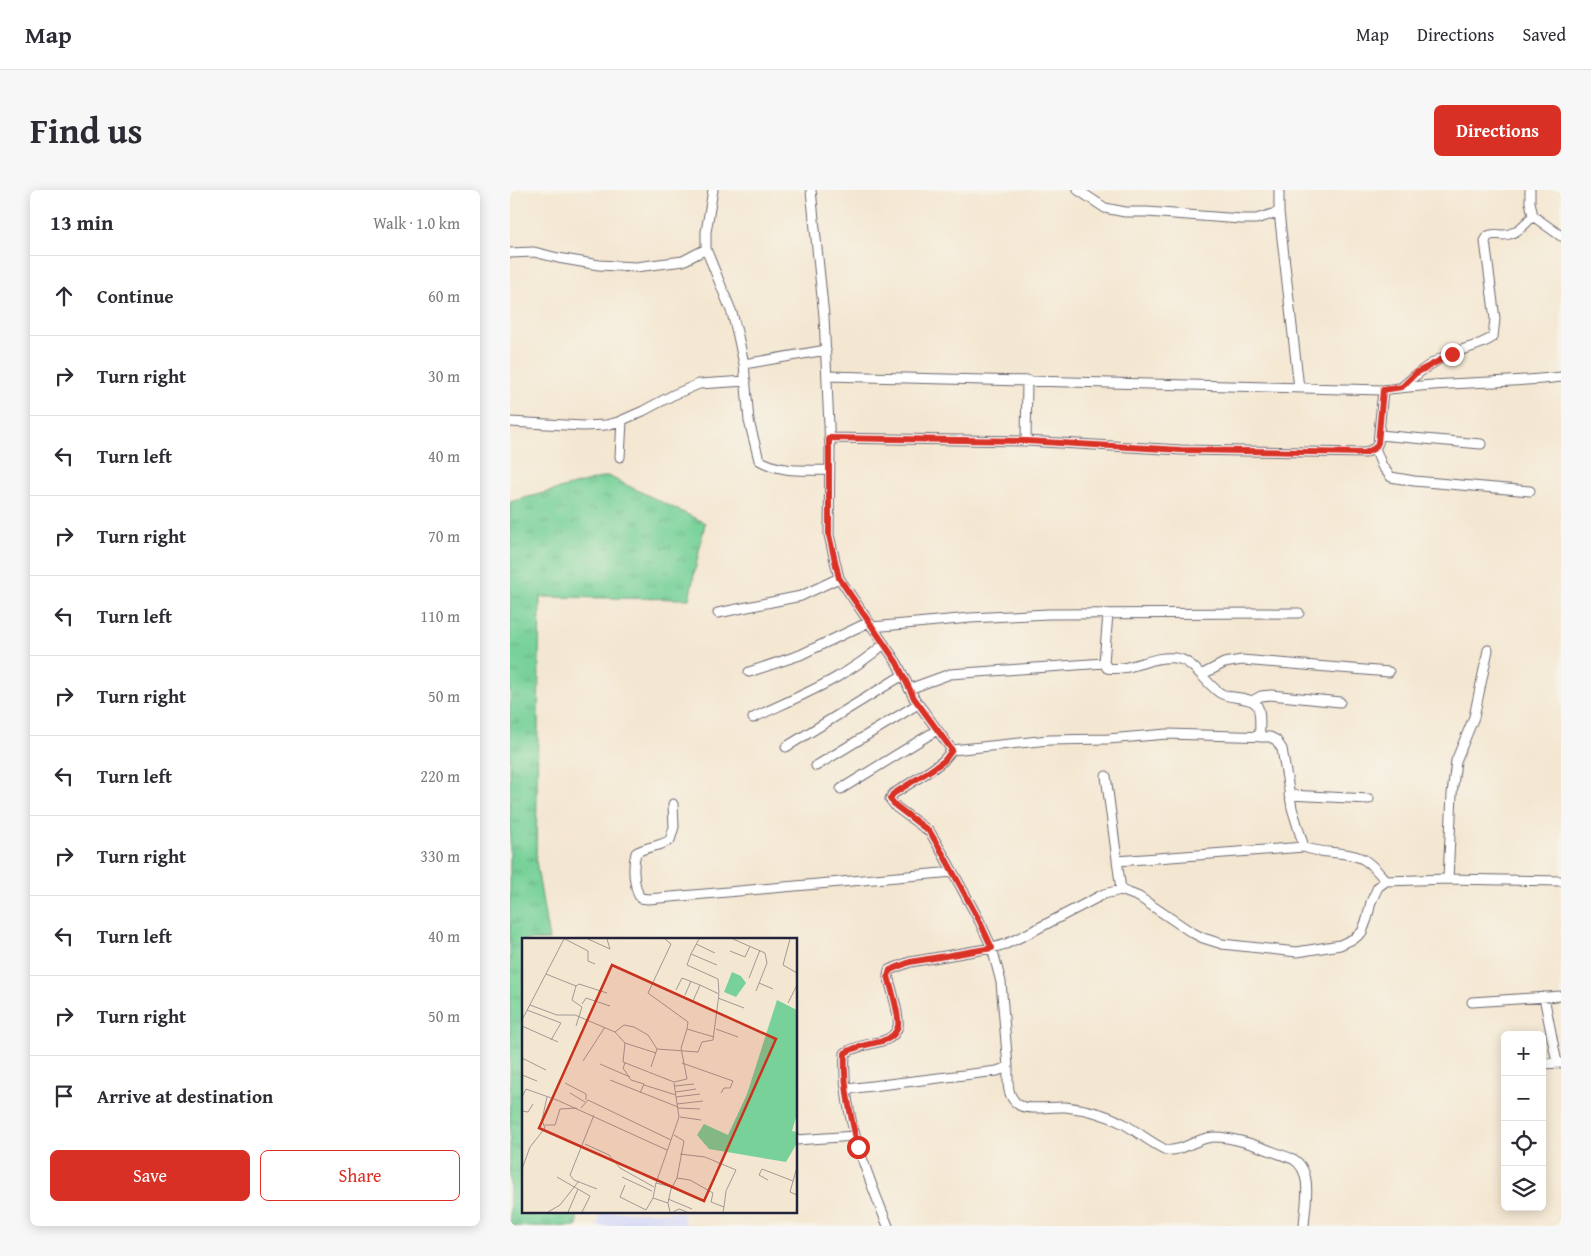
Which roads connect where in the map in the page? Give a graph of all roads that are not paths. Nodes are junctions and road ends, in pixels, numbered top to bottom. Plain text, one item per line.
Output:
1 (713, 190) edge
2 (811, 190) edge
3 (1078, 190) edge
4 (1279, 190) edge
5 (1530, 190) edge
6 (1279, 212) junction
7 (1533, 216) junction
8 (1561, 236) edge
9 (706, 249) junction
10 (510, 254) edge
11 (826, 350) junction
12 (744, 364) junction
13 (827, 376) junction
14 (1561, 377) edge
15 (1027, 380) junction
16 (746, 381) junction
17 (1402, 387) junction
18 (1299, 388) junction
19 (1383, 390) junction
20 (622, 421) junction
21 (510, 422) edge
22 (1378, 435) junction
23 (829, 438) junction
24 (1026, 441) junction
25 (1481, 444) dead end
26 (1375, 448) junction
27 (620, 457) dead end
28 (829, 470) junction
29 (1530, 491) dead end
30 (839, 578) junction
31 (718, 613) dead end
32 (1299, 613) dead end
33 (1108, 614) junction
34 (870, 624) junction
35 (884, 644) junction
36 (1488, 650) dead end
37 (1104, 663) junction
38 (749, 672) dead end
39 (1389, 672) dead end
40 (903, 675) junction
41 (1200, 675) junction
42 (910, 689) junction
43 (1252, 700) junction
44 (1340, 702) dead end
45 (918, 704) junction
46 (753, 718) dead end
47 (937, 730) junction
48 (1260, 737) junction
49 (786, 747) dead end
50 (952, 750) junction
51 (816, 766) dead end
52 (1106, 776) dead end
53 (841, 789) dead end
54 (1289, 795) junction
55 (1369, 799) dead end
56 (673, 804) dead end
57 (1304, 847) junction
58 (1117, 861) junction
59 (953, 872) junction
60 (1448, 879) junction
61 (1386, 880) junction
62 (1561, 881) edge
63 (1121, 890) junction
64 (992, 948) junction
65 (1561, 996) edge
66 (1544, 997) junction
67 (1472, 1002) dead end
68 (1559, 1063) edge
69 (1546, 1064) edge
70 (1008, 1067) junction
71 (847, 1088) junction
72 (855, 1136) junction
73 (798, 1140) edge
74 (888, 1226) edge
75 (1304, 1226) edge

1 - 9 street
2 - 11 street
3 - 6 street
4 - 6 street
5 - 7 street
6 - 18 street
7 - 8 street
7 - 17 street
9 - 10 street
9 - 12 street
11 - 12 street
11 - 13 street
12 - 16 street
13 - 15 street
13 - 23 street
14 - 17 street
15 - 18 street
15 - 24 street
16 - 20 street
16 - 28 street
17 - 19 street
18 - 19 street
19 - 22 street
20 - 21 street
20 - 27 street
22 - 25 street
22 - 26 street
23 - 24 street
23 - 28 street
24 - 26 street
26 - 29 street
28 - 30 street
30 - 31 street
30 - 34 street
32 - 33 street
33 - 34 street
33 - 37 street
34 - 35 street
34 - 38 street
35 - 40 street
35 - 46 street
36 - 60 street
37 - 41 street
37 - 42 street
39 - 41 street
40 - 42 street
40 - 49 street
41 - 43 street
42 - 45 street
43 - 44 street
43 - 48 street
45 - 47 street
45 - 51 street
47 - 50 street
47 - 53 street
48 - 50 street
48 - 54 street
50 - 59 street
52 - 58 street
54 - 55 street
54 - 57 street
56 - 59 street
57 - 58 street
57 - 61 street
58 - 63 street
59 - 64 street
60 - 61 street
60 - 62 street
61 - 63 street
63 - 64 street
64 - 70 street
64 - 71 street
65 - 66 street
66 - 67 street
66 - 68 street
68 - 69 street
70 - 71 street
70 - 75 street
71 - 72 street
72 - 73 street
72 - 74 street

